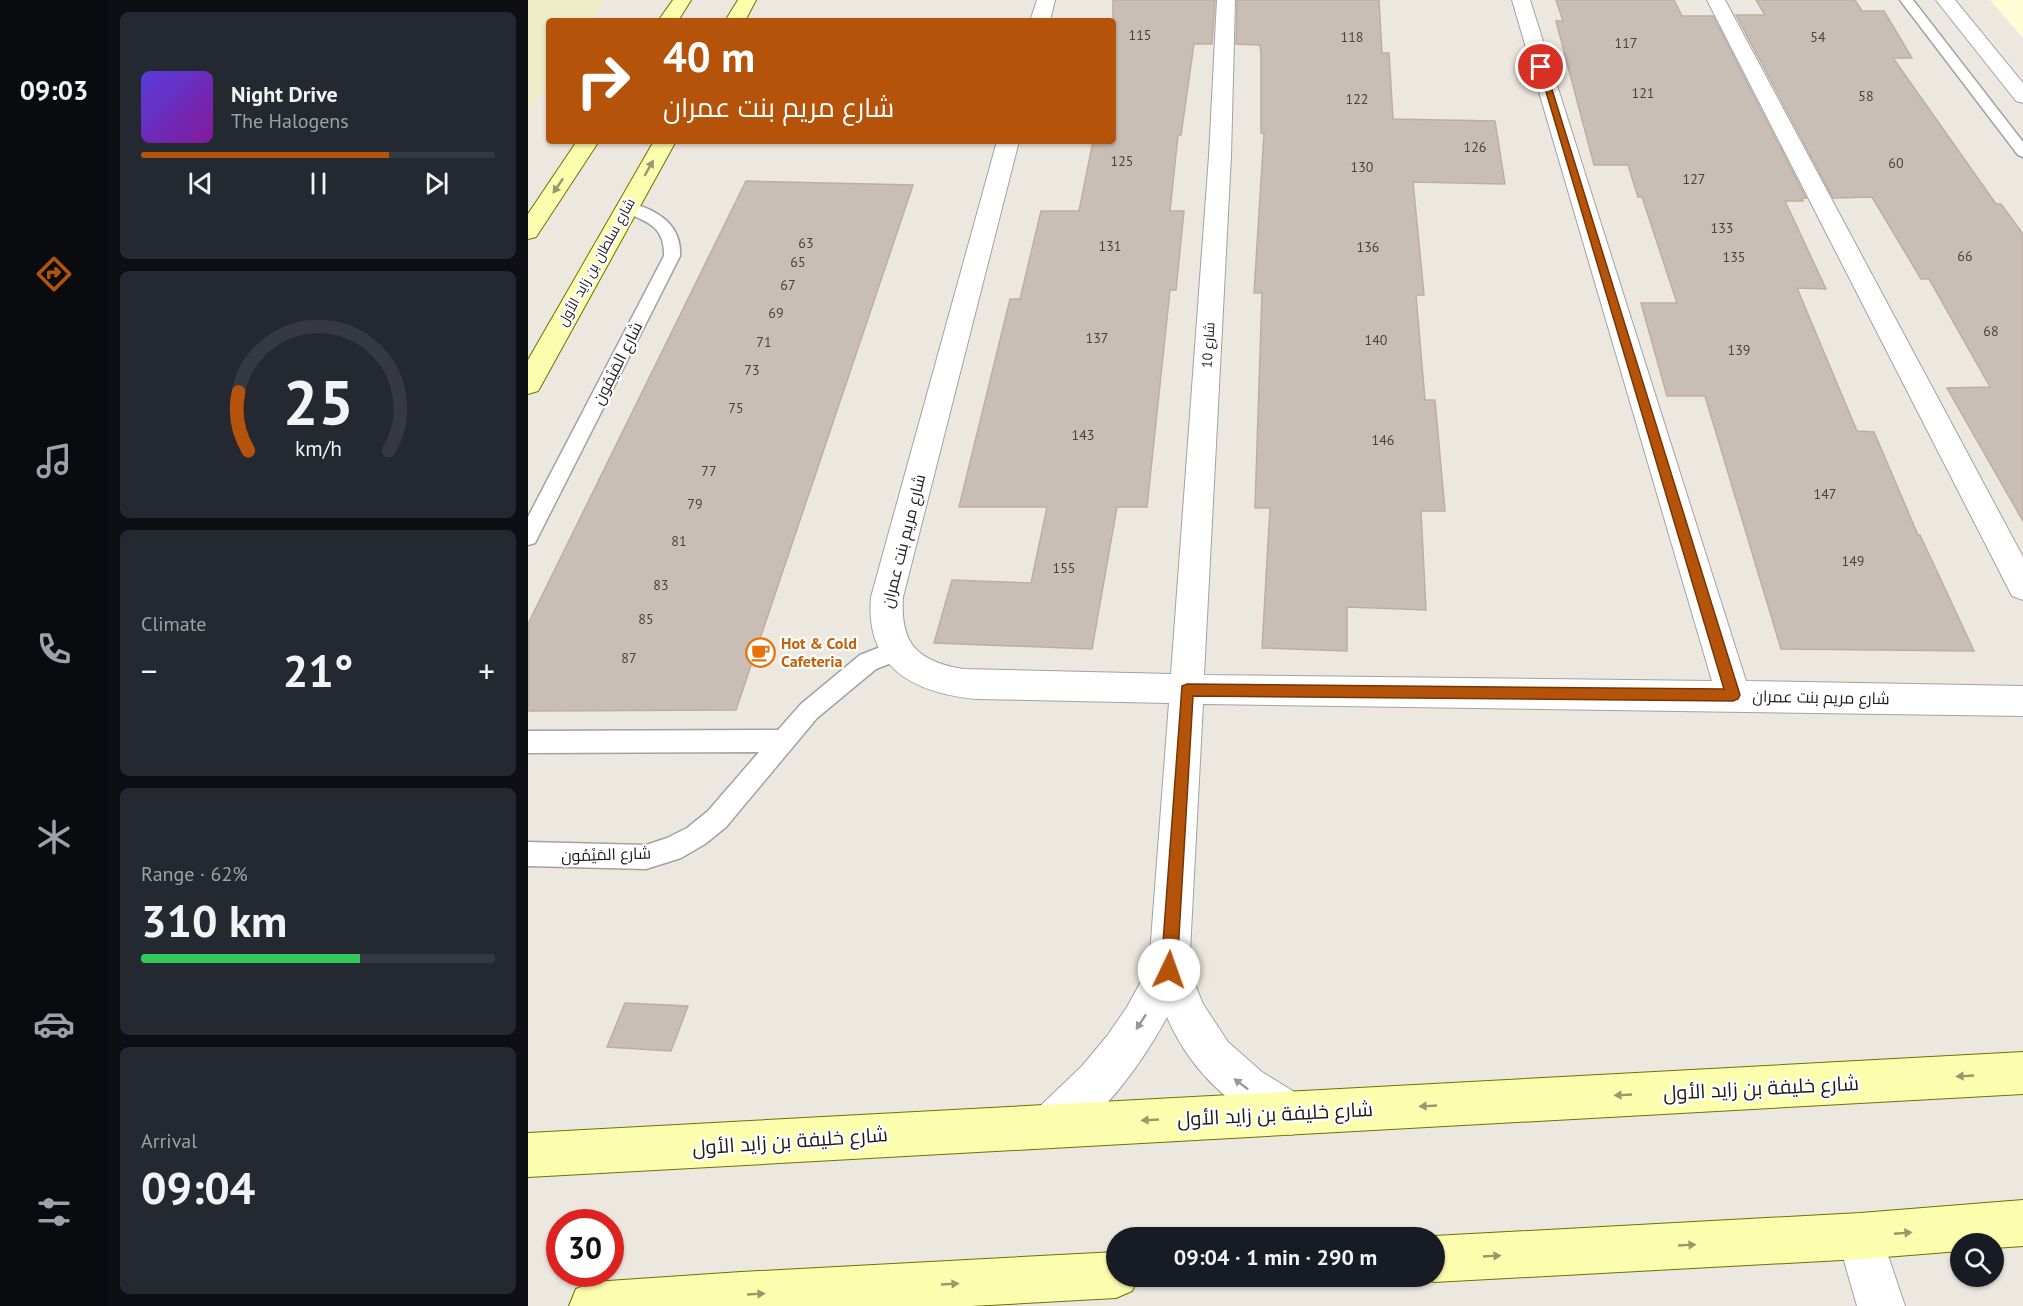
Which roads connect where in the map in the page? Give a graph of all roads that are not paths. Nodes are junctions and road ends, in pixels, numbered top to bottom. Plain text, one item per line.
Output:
1 (682, 0) edge
2 (747, 0) edge
3 (1046, 0) edge
4 (1226, 0) edge
5 (1521, 0) edge
6 (1716, 0) edge
7 (1906, 0) edge
8 (1945, 0) edge
9 (670, 18) edge
10 (737, 18) edge
11 (1041, 18) edge
12 (2023, 97) edge
13 (586, 144) edge
14 (663, 144) edge
15 (1007, 144) edge
16 (2023, 152) edge
17 (627, 207) junction
18 (528, 232) edge
19 (528, 384) edge
20 (528, 537) edge
21 (2023, 587) edge
22 (896, 651) junction
23 (1187, 690) junction
24 (1733, 695) junction
25 (2023, 701) edge
26 (782, 741) junction
27 (528, 742) edge
28 (528, 854) edge
29 (1169, 970) junction
30 (2023, 1073) edge
31 (1291, 1114) junction
32 (1051, 1125) junction
33 (528, 1155) edge
34 (2023, 1223) edge
35 (1860, 1236) junction
36 (1445, 1257) edge
37 (1106, 1276) edge
38 (593, 1306) edge
39 (1881, 1306) edge

1 - 9 main road
2 - 10 main road
3 - 11 street
4 - 23 street, شارع 10
5 - 24 street
6 - 21 street
7 - 16 lane
8 - 12 street
13 -> 18 main road
17 -> 14 main road, شارع سلطان بن زايد الأول
15 - 22 street, شارع مريم بنت عمران
17 - 19 main road, شارع سلطان بن زايد الأول
17 - 20 lane, شارع المَيْمُون
22 - 23 street, شارع مريم بنت عمران
22 - 26 lane, شارع المَيْمُون
23 - 24 street, شارع مريم بنت عمران
23 - 29 street
24 - 25 street, شارع مريم بنت عمران
26 - 27 lane
26 - 28 lane, شارع المَيْمُون
31 -> 29 street
29 -> 32 street
30 -> 31 main road, شارع خليفة بن زايد الأول
31 -> 32 main road, شارع خليفة بن زايد الأول
32 - 33 main road, شارع خليفة بن زايد الأول
35 -> 34 main road
36 -> 35 main road
35 - 39 street
38 -> 37 main road

